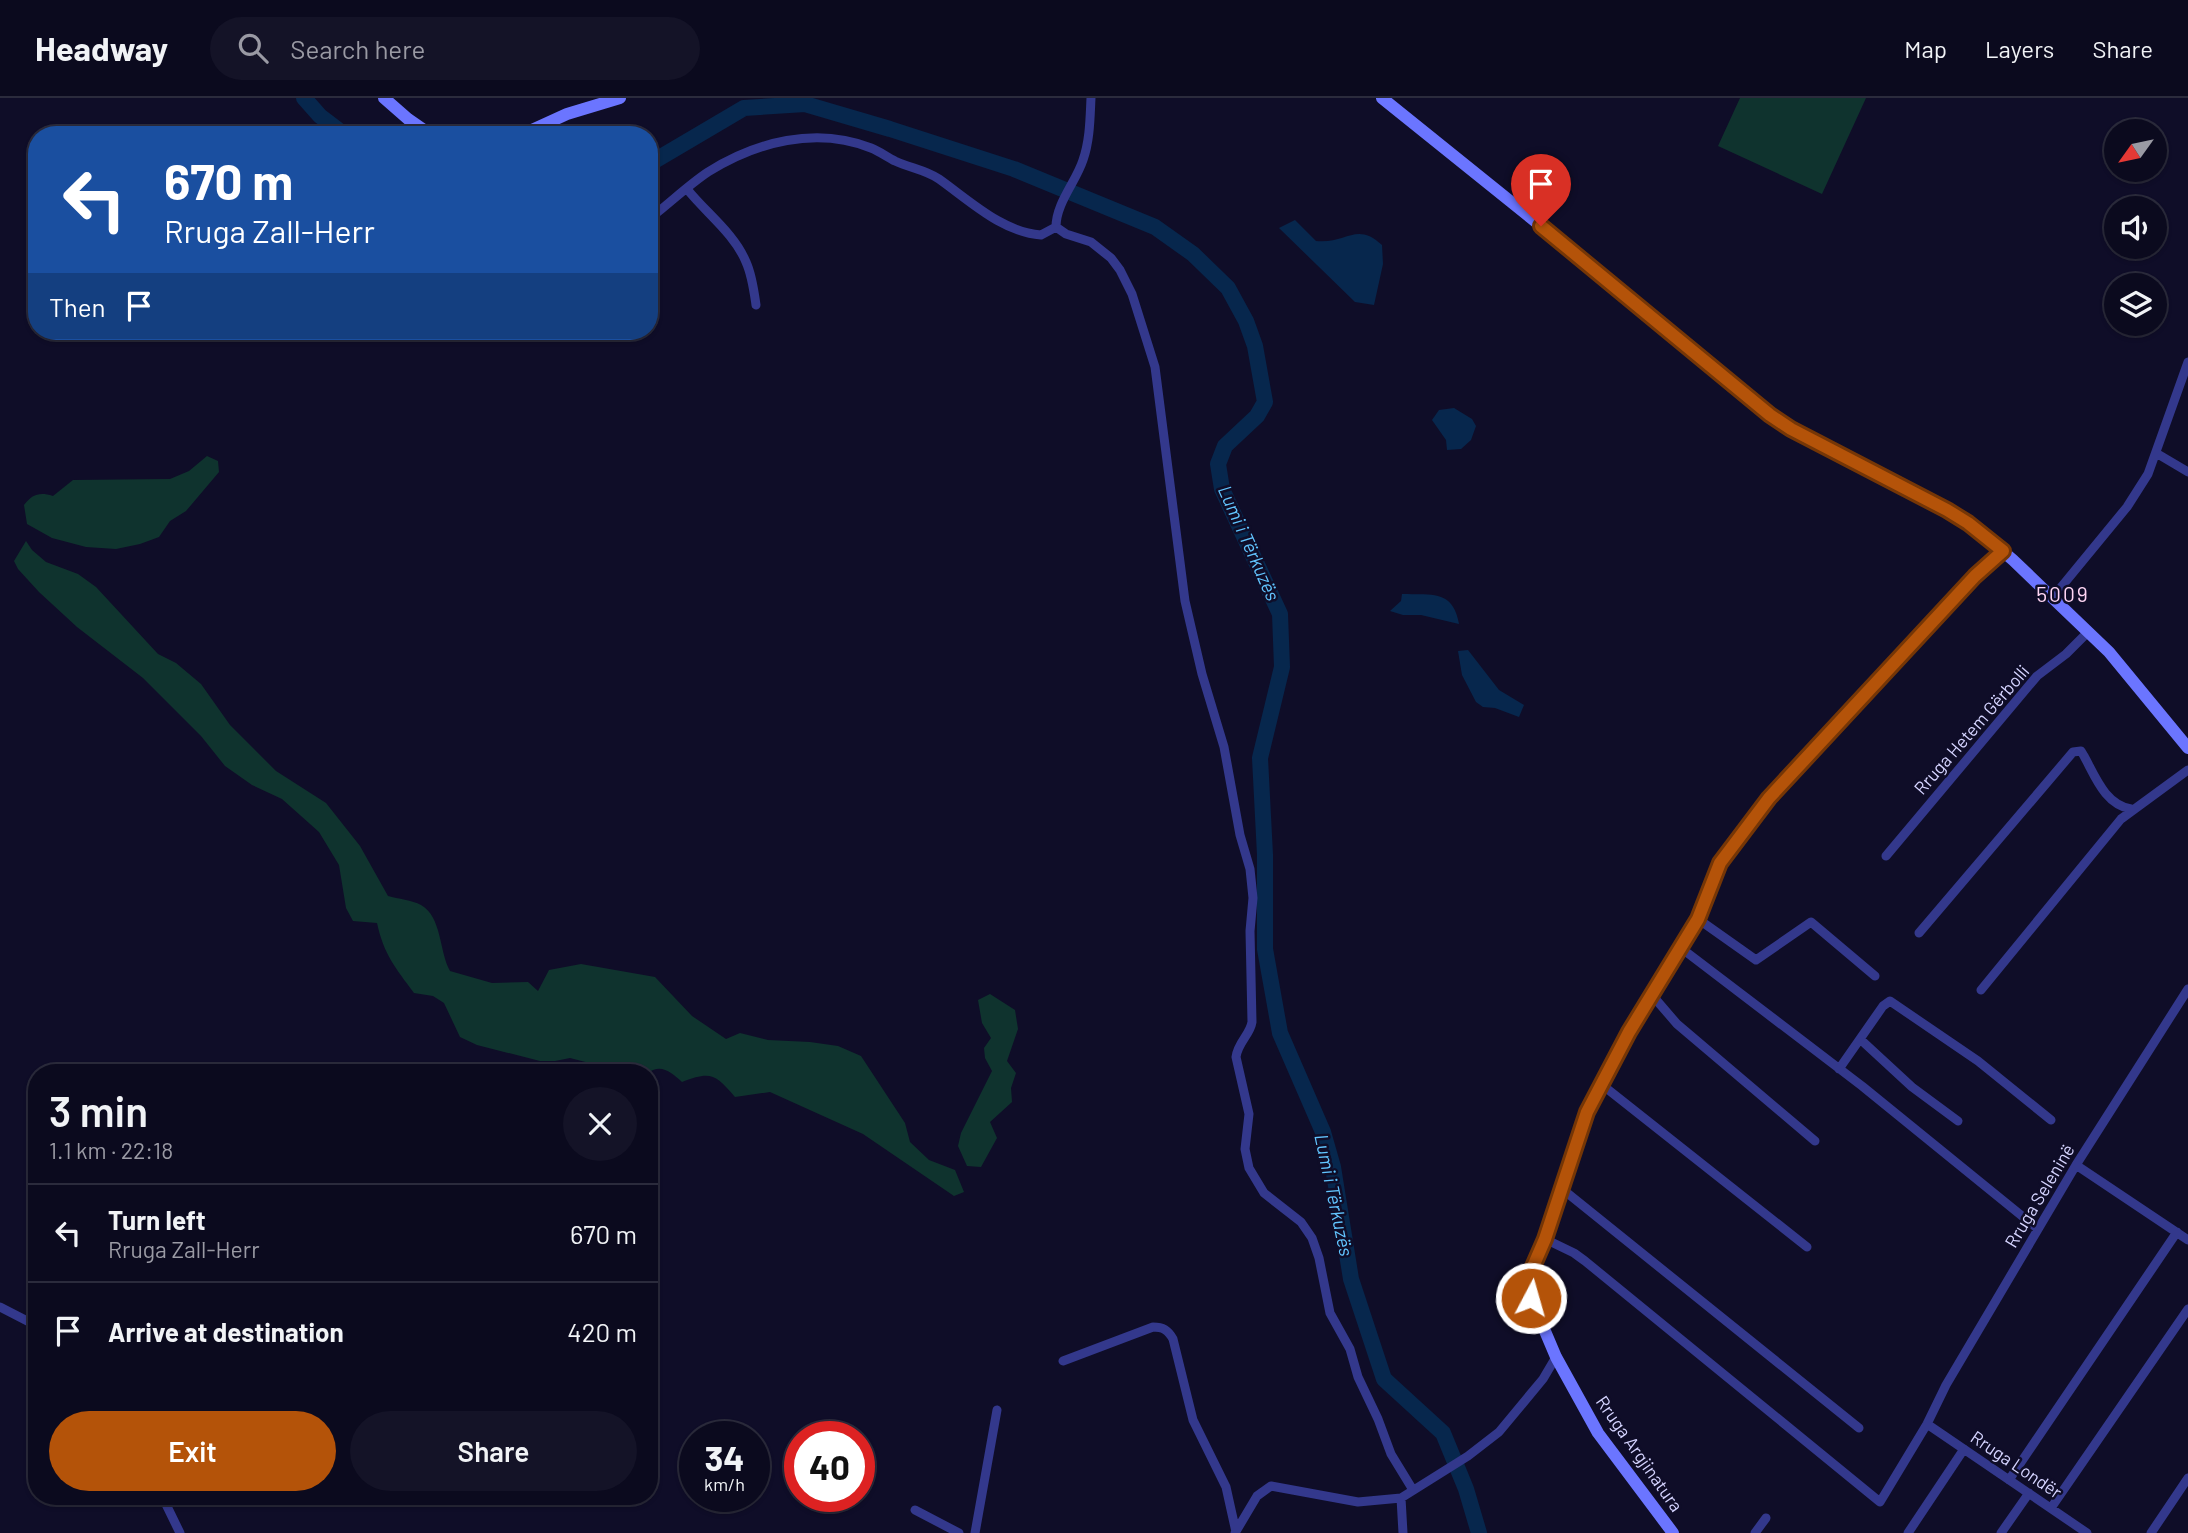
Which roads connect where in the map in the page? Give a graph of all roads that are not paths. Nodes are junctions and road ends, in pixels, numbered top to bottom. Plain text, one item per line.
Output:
1 (384, 98) edge
2 (620, 98) edge
3 (1091, 98) edge
4 (1382, 98) edge
5 (418, 126) edge
6 (541, 126) edge
7 (687, 189) junction
8 (658, 212) edge
9 (1056, 227) junction
10 (756, 305) dead end
11 (2188, 362) edge
12 (2156, 453) junction
13 (2188, 472) edge
14 (2003, 551) junction
15 (2053, 597) junction
16 (2088, 632) junction
17 (2188, 748) edge
18 (2188, 770) edge
19 (2132, 809) junction
20 (1886, 856) dead end
21 (1698, 919) junction
22 (1919, 933) dead end
23 (1681, 948) junction
24 (1875, 976) dead end
25 (2188, 989) edge
26 (1981, 990) dead end
27 (1652, 995) junction
28 (1860, 1039) junction
29 (1839, 1069) junction
30 (1601, 1084) junction
31 (2051, 1120) dead end
32 (1958, 1121) dead end
33 (1815, 1141) dead end
34 (2076, 1165) junction
35 (1561, 1188) junction
36 (2038, 1229) junction
37 (2177, 1233) junction
38 (1545, 1239) junction
39 (2188, 1240) edge
40 (1807, 1247) dead end
41 (0, 1307) edge
42 (2188, 1309) edge
43 (28, 1321) edge
44 (1556, 1357) junction
45 (1063, 1361) dead end
46 (997, 1410) dead end
47 (1927, 1424) junction
48 (1859, 1428) dead end
49 (1964, 1449) junction
50 (2188, 1478) edge
51 (2009, 1480) junction
52 (1413, 1490) junction
53 (2029, 1493) junction
54 (1401, 1498) junction
55 (166, 1505) edge
56 (2051, 1508) junction
57 (915, 1510) dead end
58 (1766, 1518) dead end
59 (1235, 1532) edge
60 (180, 1533) edge
61 (959, 1533) edge
62 (975, 1533) edge
63 (1403, 1533) edge
64 (1673, 1533) edge
65 (1755, 1533) edge
66 (1908, 1533) edge
67 (2001, 1533) edge
68 (2087, 1533) edge
69 (2151, 1533) edge

1 - 5 main road
2 - 6 main road
3 - 9 street
4 - 14 main road
7 - 8 street
7 - 9 street
7 - 10 street
9 - 52 street
11 - 12 street
12 - 13 street
12 - 15 street
14 - 15 main road
14 - 21 main road, Rruga Argjinatura
15 - 16 main road
16 - 17 main road
16 - 20 street, Rruga Hetem Gërbolli
18 - 19 street
19 - 22 street
19 - 26 street
21 - 23 main road, Rruga Argjinatura
21 - 24 street
23 - 27 main road, Rruga Argjinatura
23 - 29 street
25 - 34 street, Rruga Seleninë
27 - 30 main road, Rruga Argjinatura
27 - 33 street
28 - 29 street
28 - 31 street
28 - 32 street
29 - 36 street
30 - 35 main road, Rruga Argjinatura
30 - 40 street
34 - 36 street, Rruga Seleninë
34 - 37 street
35 - 38 main road, Rruga Argjinatura
35 - 48 street
36 - 47 street, Rruga Seleninë
37 - 39 street
37 - 51 street
38 - 44 main road, Rruga Argjinatura
38 - 47 street, Rruga Seleninë
41 - 43 street
42 - 56 street
44 - 52 street
44 - 64 main road, Rruga Argjinatura
45 - 59 street
46 - 62 street
47 - 49 street, Rruga Londër
49 - 51 street, Rruga Londër
49 - 66 street
50 - 69 street
51 - 53 street, Rruga Londër
52 - 54 street
53 - 56 street, Rruga Londër
53 - 67 street
54 - 59 street
54 - 63 street
55 - 60 street
56 - 68 street, Rruga Londër
57 - 61 street
58 - 65 street

